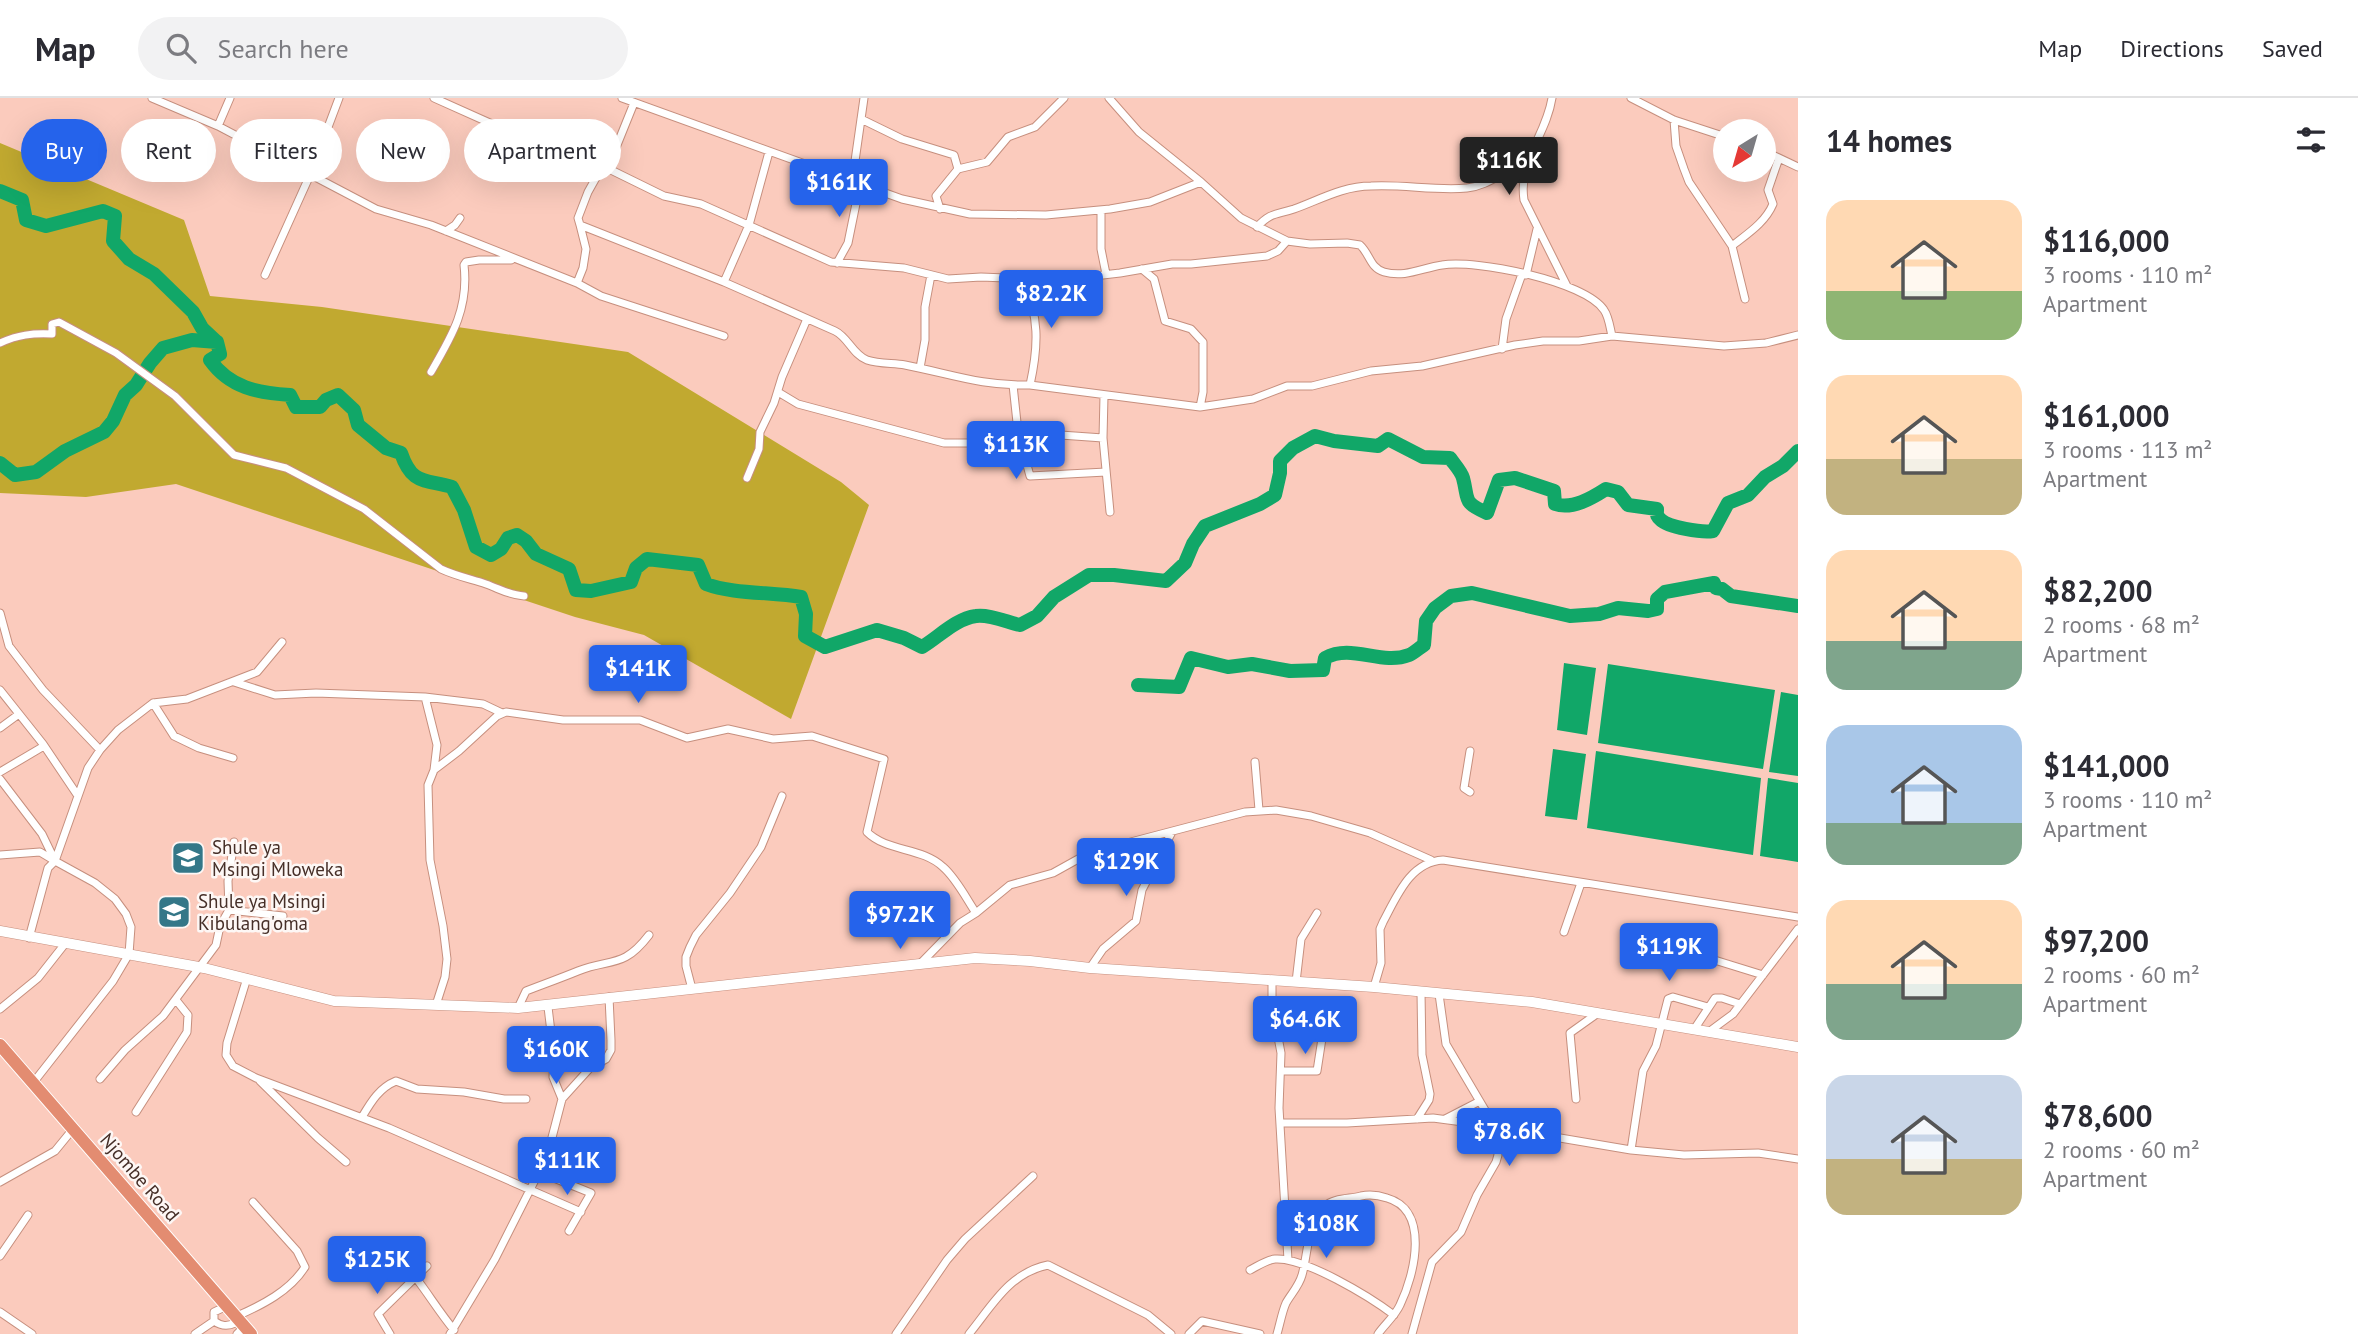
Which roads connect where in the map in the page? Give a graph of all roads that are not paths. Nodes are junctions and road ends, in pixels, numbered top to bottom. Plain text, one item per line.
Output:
1 (152, 98) edge
2 (230, 98) edge
3 (339, 98) edge
4 (434, 98) edge
5 (622, 98) edge
6 (864, 98) edge
7 (1064, 98) edge
8 (1109, 98) edge
9 (1552, 98) edge
10 (1631, 98) edge
11 (634, 103) junction
12 (331, 119) edge
13 (481, 119) edge
14 (861, 119) junction
15 (1674, 120) junction
16 (218, 126) junction
17 (230, 132) edge
18 (1713, 133) edge
19 (621, 137) edge
20 (769, 152) junction
21 (1776, 157) edge
22 (1779, 158) junction
23 (1526, 164) junction
24 (1798, 167) edge
25 (958, 169) junction
26 (1499, 175) junction
27 (621, 176) edge
28 (1522, 178) junction
29 (307, 182) edge
30 (324, 182) edge
31 (594, 182) edge
32 (1201, 182) junction
33 (856, 183) junction
34 (940, 209) junction
35 (1101, 210) junction
36 (460, 218) dead end
37 (580, 225) junction
38 (749, 225) junction
39 (1257, 226) junction
40 (1537, 228) junction
41 (446, 232) junction
42 (1287, 241) junction
43 (1732, 246) junction
44 (516, 260) junction
45 (837, 262) junction
46 (1142, 269) junction
47 (1106, 274) junction
48 (1524, 274) junction
49 (265, 275) dead end
50 (931, 275) junction
51 (1023, 278) junction
52 (724, 282) junction
53 (577, 283) junction
54 (1567, 286) junction
55 (1745, 299) dead end
56 (807, 319) junction
57 (1798, 335) edge
58 (724, 336) dead end
59 (1612, 336) junction
60 (0, 343) edge
61 (1502, 349) junction
62 (920, 368) junction
63 (431, 372) dead end
64 (1013, 385) junction
65 (1030, 385) junction
66 (778, 392) junction
67 (1104, 396) junction
68 (1200, 407) junction
69 (1018, 432) junction
70 (1103, 438) junction
71 (1020, 443) junction
72 (1106, 472) junction
73 (747, 478) dead end
74 (1110, 512) dead end
75 (524, 596) dead end
76 (0, 613) edge
77 (282, 642) dead end
78 (9, 646) junction
79 (0, 650) edge
80 (234, 682) junction
81 (0, 690) edge
82 (425, 697) junction
83 (153, 703) junction
84 (502, 713) junction
85 (19, 714) junction
86 (0, 728) edge
87 (44, 746) junction
88 (100, 750) junction
89 (1470, 751) dead end
90 (233, 758) dead end
91 (1255, 762) dead end
92 (434, 770) junction
93 (0, 772) edge
94 (0, 779) edge
95 (1471, 792) dead end
96 (78, 796) junction
97 (782, 796) dead end
98 (1259, 810) junction
99 (1172, 832) junction
100 (234, 842) dead end
101 (0, 855) edge
102 (1431, 860) junction
103 (55, 861) junction
104 (1581, 883) junction
105 (229, 910) junction
106 (976, 913) junction
107 (1317, 913) dead end
108 (284, 916) dead end
109 (1798, 917) edge
110 (1798, 929) edge
111 (0, 931) edge
112 (1564, 932) dead end
113 (649, 935) dead end
114 (29, 938) junction
115 (64, 945) junction
116 (129, 954) junction
117 (1707, 958) dead end
118 (919, 964) junction
119 (199, 967) junction
120 (1090, 968) junction
121 (1763, 975) junction
122 (247, 978) junction
123 (1272, 980) junction
124 (1296, 982) junction
125 (1374, 988) junction
126 (692, 989) junction
127 (1421, 992) junction
128 (1438, 994) junction
129 (609, 997) junction
130 (176, 1000) junction
131 (1740, 1004) junction
132 (436, 1005) junction
133 (548, 1007) junction
134 (1708, 1007) junction
135 (518, 1008) junction
136 (0, 1009) edge
137 (1598, 1013) junction
138 (1663, 1023) junction
139 (1695, 1028) junction
140 (1710, 1031) junction
141 (1323, 1032) dead end
142 (0, 1045) edge
143 (1798, 1047) edge
144 (1281, 1070) junction
145 (256, 1078) junction
146 (100, 1079) dead end
147 (33, 1083) junction
148 (526, 1098) dead end
149 (562, 1099) junction
150 (1576, 1099) dead end
151 (1479, 1102) junction
152 (136, 1112) dead end
153 (362, 1117) junction
154 (1417, 1119) junction
155 (1444, 1119) junction
156 (1280, 1123) junction
157 (1493, 1124) junction
158 (74, 1129) junction
159 (1631, 1150) junction
160 (1798, 1159) edge
161 (346, 1162) dead end
162 (539, 1172) junction
163 (1033, 1176) dead end
164 (0, 1182) edge
165 (531, 1189) junction
166 (253, 1202) dead end
167 (581, 1212) junction
168 (28, 1215) dead end
169 (569, 1231) dead end
170 (0, 1255) edge
171 (1288, 1260) junction
172 (1302, 1265) junction
173 (427, 1266) dead end
174 (1250, 1270) dead end
175 (416, 1278) junction
176 (0, 1312) edge
177 (1394, 1315) junction
178 (214, 1321) junction
179 (239, 1323) edge
180 (452, 1332) edge
181 (32, 1334) edge
182 (195, 1334) edge
183 (390, 1334) edge
184 (896, 1334) edge
185 (969, 1334) edge
186 (1171, 1334) edge
187 (1189, 1334) edge
188 (1260, 1334) edge
189 (1277, 1334) edge
190 (1378, 1334) edge
191 (1412, 1334) edge

1 - 16 street
2 - 16 street
3 - 12 street
4 - 13 street
5 - 11 street
6 - 14 street
7 - 25 street
8 - 32 street
9 - 23 street
10 - 15 street
11 - 19 street
11 - 20 street
14 - 25 street
14 - 33 street
15 - 18 street
15 - 43 street
16 - 17 street
20 - 33 street
20 - 38 street
21 - 22 street
22 - 24 street
22 - 43 street
23 - 26 street
23 - 28 street
25 - 34 street
26 - 28 street
26 - 39 street
27 - 38 street
28 - 40 street
29 - 49 street
30 - 41 street
31 - 37 street
32 - 35 street
32 - 39 street
33 - 34 street
33 - 45 street
34 - 35 street
35 - 47 street
36 - 41 street
37 - 52 street
37 - 53 street
38 - 45 street
38 - 52 street
39 - 42 street
40 - 48 street
40 - 54 street
41 - 44 street
42 - 46 street
42 - 48 street
43 - 55 street
44 - 53 street
44 - 63 street
45 - 50 street
46 - 47 street
46 - 68 street
47 - 51 street
48 - 54 street
48 - 61 street
50 - 51 street
50 - 62 street
51 - 65 street
52 - 56 street
53 - 58 street
54 - 59 street
56 - 62 street
56 - 66 street
57 - 59 street
59 - 61 street
60 - 75 street
61 - 68 street
62 - 64 street
64 - 65 street
64 - 69 street
65 - 67 street
66 - 71 street
66 - 73 street
67 - 68 street
67 - 70 street
69 - 70 street
69 - 71 street
70 - 72 street
71 - 72 street
72 - 74 street
76 - 78 street
77 - 80 street
78 - 79 street
78 - 88 street
80 - 82 street
80 - 83 street
81 - 85 street
82 - 84 street
82 - 92 street
83 - 88 street
83 - 90 street
84 - 92 street
84 - 106 street
85 - 86 street
85 - 87 street
87 - 93 street
87 - 96 street
88 - 96 street
89 - 95 street
91 - 98 street
92 - 132 street
94 - 103 street
96 - 103 street
97 - 126 street
98 - 99 street
98 - 102 street
99 - 106 street
99 - 120 street
100 - 105 street
101 - 103 street
102 - 104 street
102 - 125 street
103 - 114 street
103 - 116 street
104 - 109 street
104 - 112 street
105 - 108 street
105 - 119 street
106 - 118 street
107 - 124 street
110 - 121 street
111 - 114 main road
113 - 135 street
114 - 115 main road
115 - 116 main road
115 - 136 street
116 - 119 main road
116 - 147 street
117 - 121 street
118 - 120 main road
118 - 126 main road
119 - 122 main road
119 - 130 street
120 - 123 main road
121 - 131 street
122 - 132 main road
122 - 145 street
123 - 124 main road
123 - 144 street
124 - 125 main road
125 - 127 main road
126 - 129 main road
127 - 128 main road
127 - 154 street
128 - 137 main road
128 - 151 street
129 - 133 main road
129 - 149 street
130 - 146 street
130 - 152 street
131 - 134 street
131 - 140 street
132 - 135 main road
133 - 135 main road
133 - 149 street
134 - 138 street
134 - 139 street
137 - 138 main road
137 - 150 street
138 - 139 main road
138 - 159 street
139 - 140 main road
140 - 143 main road
141 - 144 street
142 - 147 highway, Njombe Road
144 - 156 street
145 - 153 street
145 - 161 street
147 - 158 highway, Njombe Road
148 - 153 street
149 - 162 street
151 - 155 street
151 - 157 street
153 - 165 street
154 - 155 street
154 - 156 street
155 - 157 street
156 - 171 street
157 - 159 street
157 - 191 street
158 - 164 street
158 - 179 highway, Njombe Road
159 - 160 street
162 - 165 street
162 - 167 street
163 - 184 street
165 - 167 street
165 - 180 street
166 - 179 street
167 - 169 street
168 - 170 street
171 - 172 street
171 - 174 street
172 - 177 street
172 - 177 street
172 - 189 street
173 - 175 street
175 - 180 street
175 - 183 street
176 - 181 street
177 - 190 street
178 - 179 street
178 - 179 street
178 - 182 street
185 - 186 street
187 - 188 street

